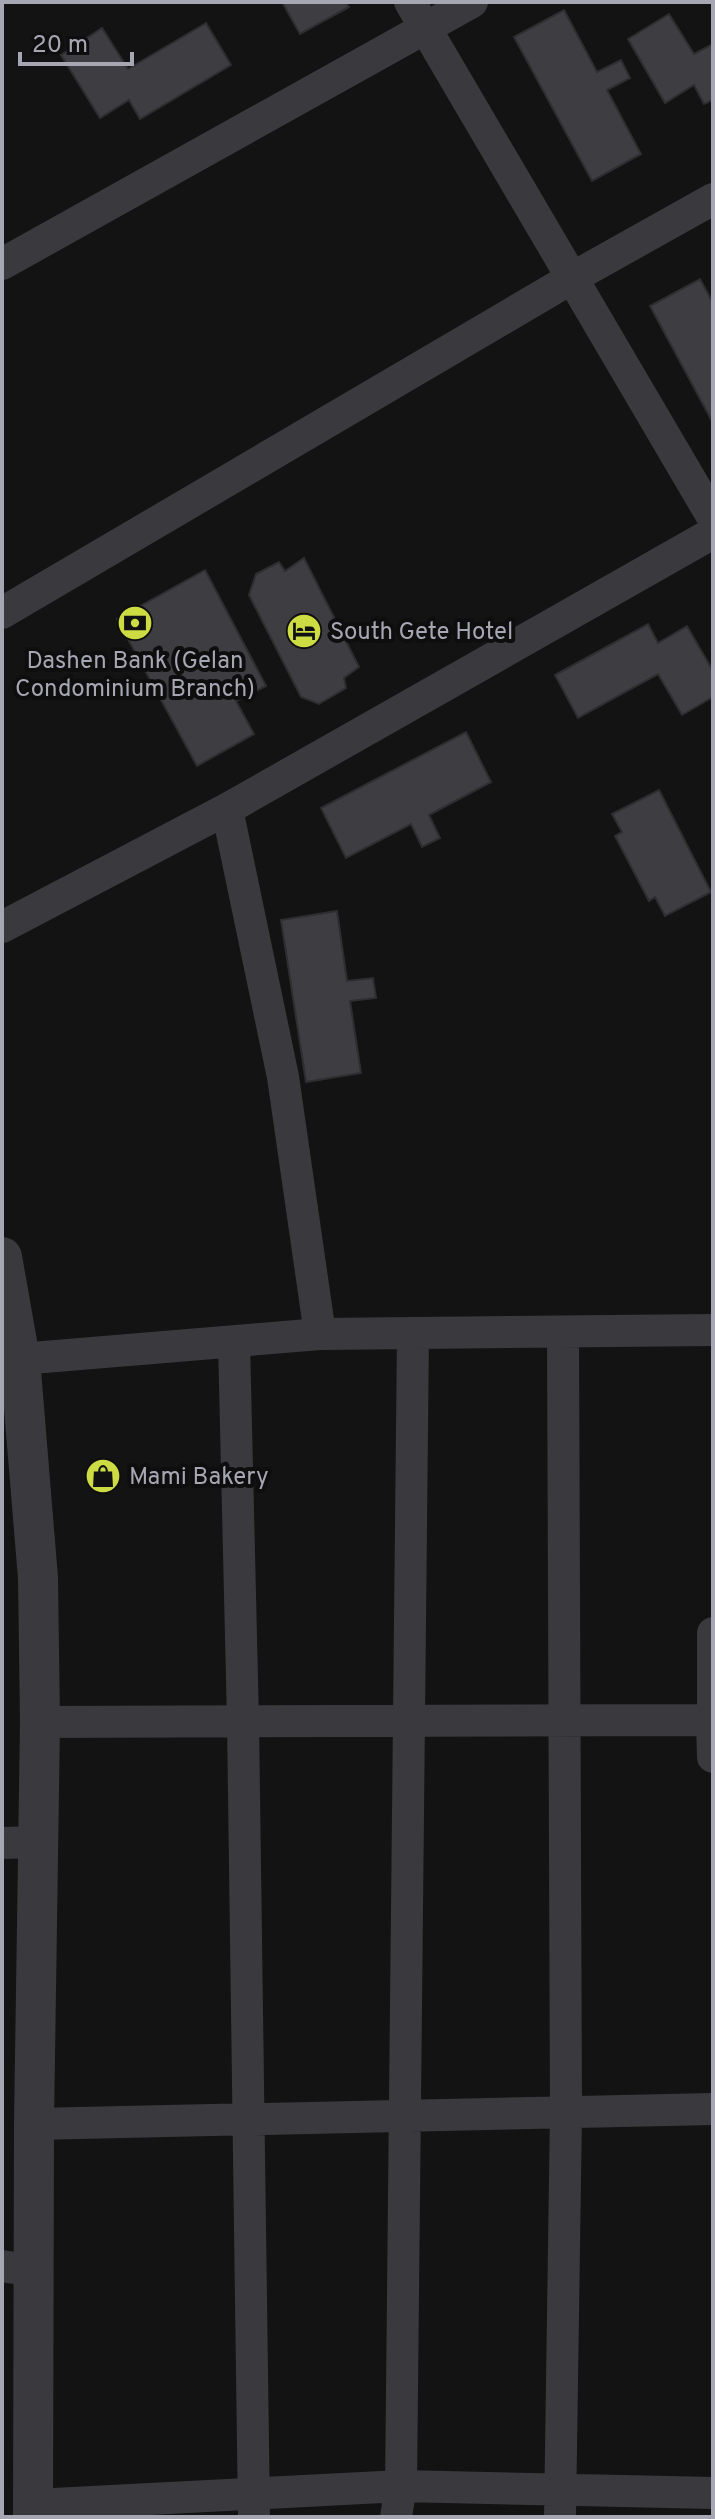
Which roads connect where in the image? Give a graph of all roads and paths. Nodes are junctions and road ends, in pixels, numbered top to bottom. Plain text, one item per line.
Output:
1 (472, 2) edge
2 (417, 15) edge
3 (713, 199) edge
4 (2, 264) edge
5 (572, 278) junction
6 (713, 518) edge
7 (713, 533) edge
8 (2, 613) edge
9 (227, 809) junction
10 (2, 927) edge
11 (2, 1257) edge
12 (713, 1330) edge
13 (563, 1332) junction
14 (413, 1333) junction
15 (320, 1334) junction
16 (234, 1342) junction
17 (20, 1359) junction
18 (13, 1412) edge
19 (713, 1633) edge
20 (713, 1720) edge
21 (243, 1721) junction
22 (407, 1721) junction
23 (565, 1721) junction
24 (40, 1722) junction
25 (713, 1757) edge
26 (20, 1842) edge
27 (713, 2109) edge
28 (566, 2112) junction
29 (405, 2116) junction
30 (249, 2120) junction
31 (34, 2124) junction
32 (19, 2269) edge
33 (713, 2493) edge
34 (398, 2502) edge
35 (560, 2503) edge
36 (254, 2505) edge
37 (34, 2511) edge

1 - 2 street
2 - 4 street
2 - 5 street
3 - 5 street
5 - 6 street
5 - 8 street
7 - 9 street
9 - 10 street
9 - 15 street
11 - 17 street
12 - 13 street
13 - 14 street
13 - 23 street
14 - 15 street
14 - 22 street
15 - 16 street
16 - 17 street
16 - 21 street
17 - 18 street
18 - 24 street
19 - 20 street
20 - 23 street
20 - 25 street
21 - 22 street
21 - 24 street
21 - 30 street
22 - 23 street
22 - 29 street
23 - 28 street
24 - 26 street
26 - 31 street
27 - 28 street
28 - 29 street
28 - 35 street
29 - 30 street
29 - 34 street
30 - 31 street
30 - 36 street
31 - 32 street
32 - 37 street
33 - 35 street
34 - 35 street
34 - 36 street
36 - 37 street

